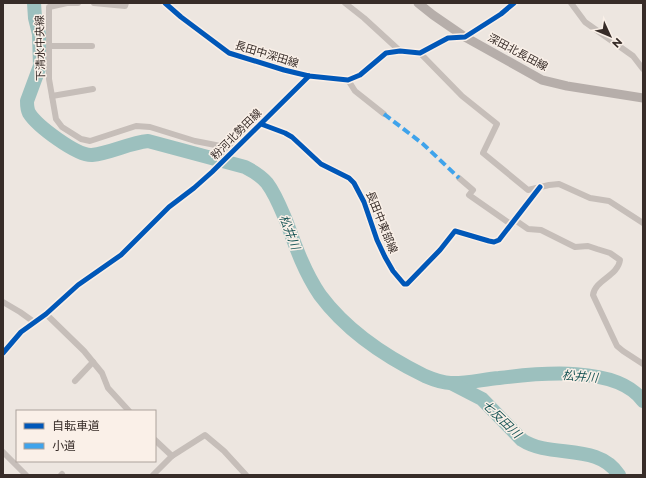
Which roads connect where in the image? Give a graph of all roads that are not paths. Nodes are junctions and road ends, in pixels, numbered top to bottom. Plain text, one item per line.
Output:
1 (78, 3) edge
2 (94, 3) edge
3 (126, 3) edge
4 (165, 3) edge
5 (345, 3) edge
6 (418, 3) edge
7 (514, 3) edge
8 (571, 3) edge
9 (465, 37) junction
10 (49, 46) junction
11 (92, 46) dead end
12 (400, 51) junction
13 (420, 52) junction
14 (643, 69) edge
15 (309, 76) junction
16 (348, 80) junction
17 (93, 89) dead end
18 (52, 96) junction
19 (643, 98) edge
20 (384, 114) dead end
21 (261, 124) junction
22 (234, 151) junction
23 (460, 178) dead end
24 (540, 187) junction
25 (513, 223) junction
26 (643, 223) edge
27 (3, 302) edge
28 (46, 314) junction
29 (34, 322) junction
30 (3, 353) edge
31 (93, 362) junction
32 (643, 364) edge
33 (75, 381) dead end
34 (128, 410) edge
35 (156, 441) edge
36 (3, 452) edge
37 (172, 456) junction
38 (26, 475) edge
39 (153, 475) edge
40 (246, 475) edge

1 - 10 street, 下清水中央線
2 - 3 street
4 - 15 street, 長田中深田線
5 - 12 street
6 - 9 street, 深田北長田線
7 - 9 street
8 - 14 street
9 - 13 street
9 - 19 street, 深田北長田線
10 - 11 street
10 - 18 street, 下清水中央線
12 - 13 street
12 - 16 street
13 - 24 street
15 - 16 street
15 - 21 street, 粉河北勢田線
16 - 20 street
17 - 18 street
18 - 22 street, 下清水中央線
21 - 22 street, 粉河北勢田線
21 - 25 street, 長田中東部線
22 - 28 street, 粉河北勢田線
23 - 25 street
24 - 25 street, 長田中東部線
24 - 26 street
25 - 32 street
27 - 29 street
28 - 29 street, 粉河北勢田線
28 - 31 street
29 - 30 street, 粉河北勢田線
31 - 33 street
31 - 34 street
35 - 37 street
36 - 38 street
37 - 39 street
37 - 40 street

